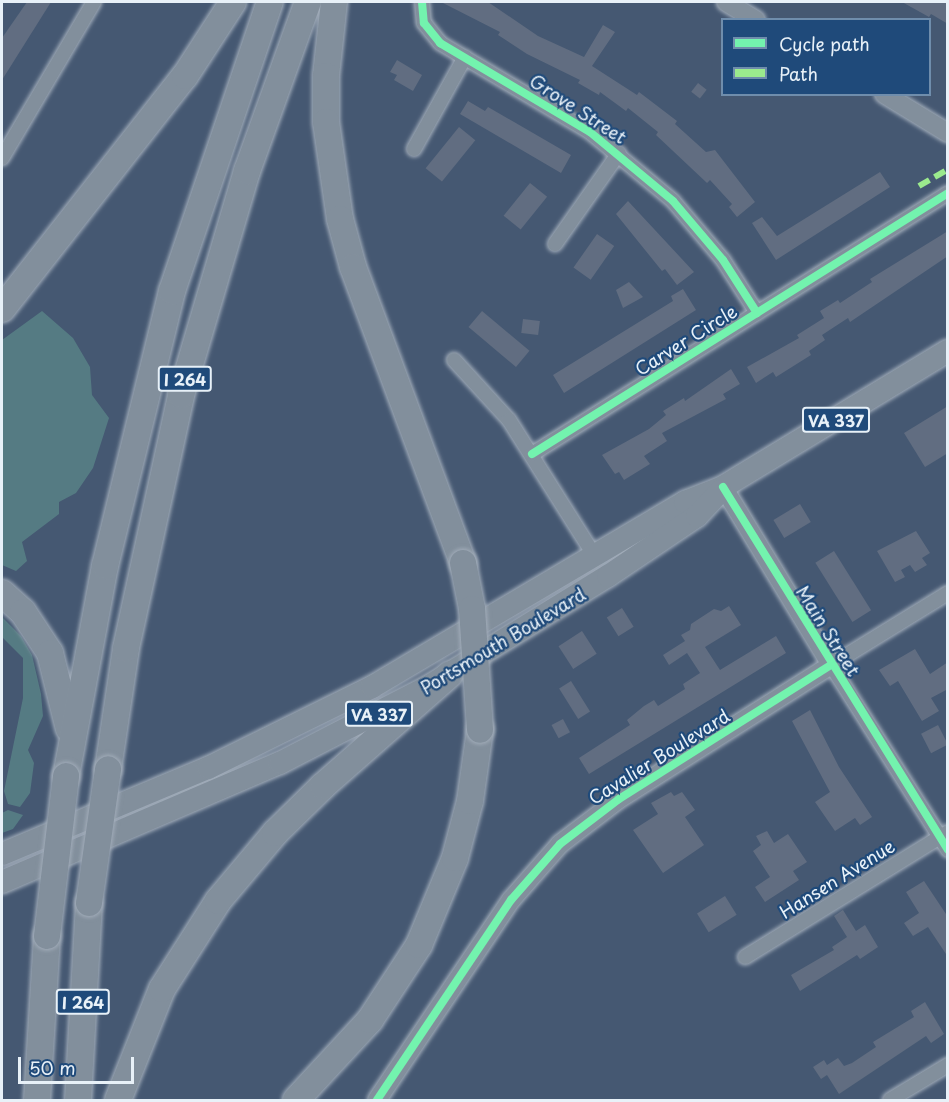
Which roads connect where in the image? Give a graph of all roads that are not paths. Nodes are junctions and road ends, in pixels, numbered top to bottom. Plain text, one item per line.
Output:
1 (94, 2) edge
2 (233, 2) edge
3 (270, 2) edge
4 (308, 2) edge
5 (334, 2) edge
6 (422, 2) edge
7 (726, 2) edge
8 (753, 18) edge
9 (465, 57) junction
10 (887, 96) edge
11 (948, 133) edge
12 (414, 149) dead end
13 (619, 153) junction
14 (2, 158) edge
15 (948, 193) edge
16 (555, 244) dead end
17 (2, 309) edge
18 (757, 313) junction
19 (948, 351) edge
20 (454, 360) dead end
21 (532, 454) junction
22 (723, 488) junction
23 (596, 558) junction
24 (2, 593) edge
25 (948, 593) edge
26 (831, 665) junction
27 (450, 674) junction
28 (71, 738) junction
29 (943, 835) edge
30 (948, 850) edge
31 (2, 854) edge
32 (2, 882) edge
33 (745, 957) dead end
34 (948, 1065) edge
35 (37, 1101) edge
36 (78, 1101) edge
37 (118, 1101) edge
38 (296, 1101) edge
39 (377, 1101) edge
40 (890, 1101) edge

1 - 14 street
2 - 17 highway
3 - 28 highway, I 264
4 - 36 highway, I 264, bridge
5 - 38 highway, bridge
6 - 9 street, Grove Street
7 - 8 street
9 - 12 street
9 - 13 street, Grove Street
10 - 11 street
13 - 16 street, Grove Street
13 - 18 street, Grove Street
15 - 18 street, Carver Circle
18 - 21 street, Carver Circle
19 - 22 main road, Portsmouth Boulevard / VA 337
20 - 21 street
21 - 23 street
22 - 23 main road, Portsmouth Boulevard / VA 337
22 - 26 street, Main Street
22 - 27 main road, Portsmouth Boulevard / VA 337
23 - 31 main road, Portsmouth Boulevard / VA 337
24 - 28 highway
25 - 26 street, Cavalier Boulevard
26 - 29 street, Main Street
26 - 39 street, Cavalier Boulevard
27 - 32 main road, Portsmouth Boulevard / VA 337
27 - 37 highway
28 - 35 highway, I 264, bridge
29 - 30 street, Main Street
29 - 33 street, Hansen Avenue
34 - 40 street

